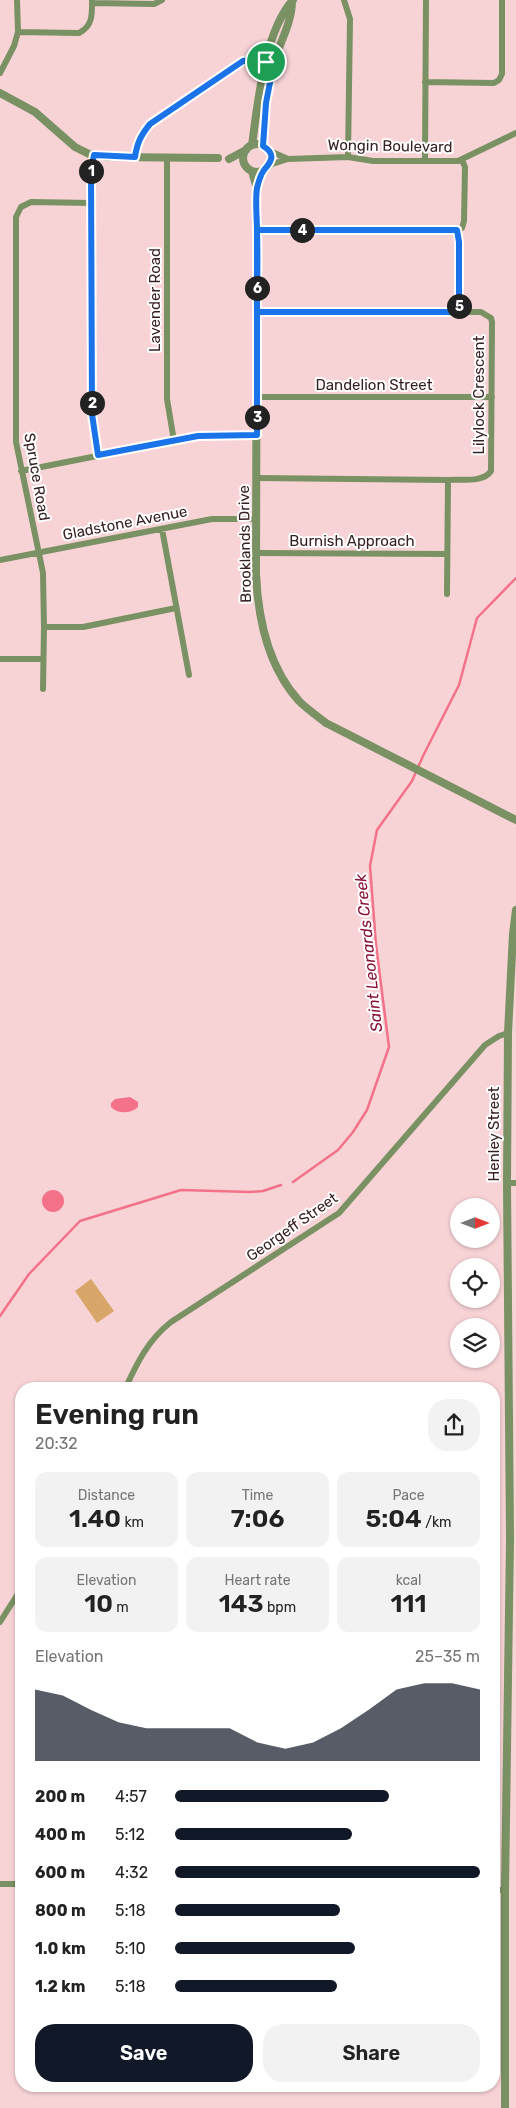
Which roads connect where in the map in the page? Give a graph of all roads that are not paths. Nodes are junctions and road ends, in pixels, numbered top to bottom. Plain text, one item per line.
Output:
1 (17, 0) edge
2 (162, 0) edge
3 (344, 0) edge
4 (426, 0) edge
5 (502, 0) edge
6 (292, 1) edge
7 (92, 2) edge
8 (18, 32) junction
9 (270, 65) junction
10 (0, 73) edge
11 (425, 82) junction
12 (0, 93) edge
13 (516, 134) edge
14 (263, 146) junction
15 (249, 148) junction
16 (270, 152) junction
17 (94, 155) junction
18 (135, 157) junction
19 (348, 157) junction
20 (167, 158) junction
21 (218, 158) joint
22 (229, 159) junction
23 (288, 159) junction
24 (462, 160) junction
25 (424, 161) junction
26 (266, 168) junction
27 (249, 169) junction
28 (257, 189) junction
29 (91, 203) junction
30 (257, 230) junction
31 (457, 230) junction
32 (257, 312) junction
33 (459, 312) junction
34 (257, 397) junction
35 (492, 397) junction
36 (257, 435) junction
37 (174, 440) junction
38 (98, 455) junction
39 (21, 471) junction
40 (257, 478) junction
41 (448, 480) junction
42 (256, 519) junction
43 (162, 529) junction
44 (38, 552) junction
45 (256, 553) junction
46 (447, 554) junction
47 (0, 560) edge
48 (447, 594) dead end
49 (176, 608) junction
50 (44, 627) junction
51 (0, 659) edge
52 (42, 659) junction
53 (189, 675) dead end
54 (42, 689) dead end
55 (516, 820) edge
56 (516, 910) edge
57 (508, 1033) junction
58 (507, 1183) junction
59 (516, 1183) edge
60 (128, 1382) edge
61 (15, 1598) edge
62 (0, 1622) edge
63 (0, 1884) edge
64 (15, 1884) edge
65 (500, 1890) edge
66 (505, 1890) junction
67 (505, 2108) edge

1 - 8 street
2 - 7 street
3 - 19 street
4 - 11 street
5 - 11 street
6 - 9 street
7 - 8 street
8 - 10 street
9 - 14 street
9 - 15 street
9 - 18 street
11 - 25 street
12 - 17 street
13 - 24 street, Wongin Boulevard
14 - 15 street
14 - 16 street
15 - 22 street
15 - 27 street
16 - 23 street, Wongin Boulevard
16 - 26 street
17 - 18 street
17 - 29 street
18 - 20 street
19 - 23 street, Wongin Boulevard
19 - 25 street, Wongin Boulevard
20 - 21 street
20 - 37 street, Lavender Road
21 - 22 street
22 - 27 street
23 - 26 street, Wongin Boulevard
24 - 25 street, Wongin Boulevard
24 - 31 street
26 - 27 street
26 - 28 street, Brooklands Drive
27 - 28 street, Brooklands Drive
28 - 30 street, Brooklands Drive
29 - 38 street
29 - 39 street, Spruce Road
30 - 31 street
30 - 32 street, Brooklands Drive
31 - 33 street
32 - 33 street, Lilylock Crescent
32 - 34 street, Brooklands Drive
33 - 35 street, Lilylock Crescent
34 - 35 street, Dandelion Street
34 - 36 street, Brooklands Drive
35 - 41 street, Lilylock Crescent
36 - 37 street
36 - 40 street, Brooklands Drive
37 - 38 street
38 - 39 street
39 - 44 street, Spruce Road
40 - 41 street, Lilylock Crescent
40 - 42 street, Brooklands Drive
41 - 46 street
42 - 43 street, Gladstone Avenue
42 - 45 street, Brooklands Drive
43 - 44 street, Gladstone Avenue
43 - 49 street
44 - 47 street, Gladstone Avenue
44 - 50 street, Spruce Road
45 - 46 street, Burnish Approach
45 - 55 street, Brooklands Drive
46 - 48 street
49 - 50 street
49 - 53 street
50 - 52 street, Spruce Road
51 - 52 street
52 - 54 street, Spruce Road
56 - 57 street, Henley Street
57 - 58 street, Henley Street
57 - 60 street, Georgeff Street
58 - 59 street
58 - 66 street, Henley Street
61 - 62 street
63 - 64 street
65 - 66 street
66 - 67 street, Henley Street

